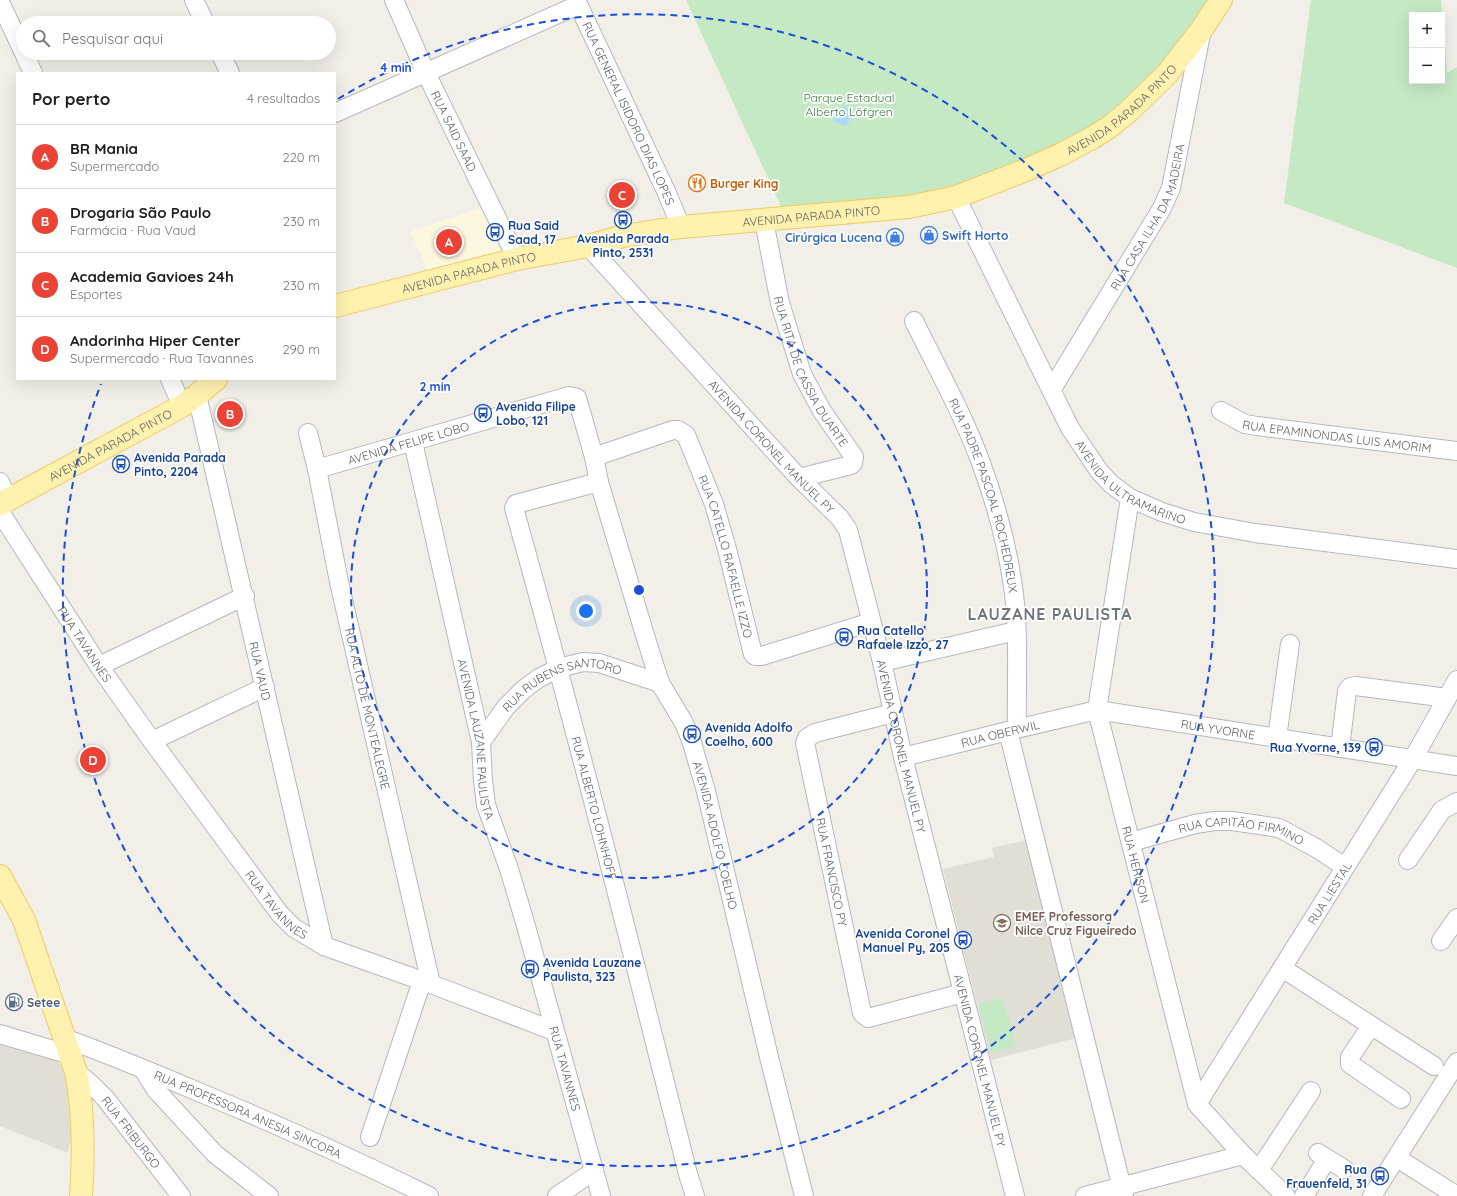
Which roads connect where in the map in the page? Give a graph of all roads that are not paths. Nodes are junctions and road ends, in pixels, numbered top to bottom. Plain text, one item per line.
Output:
1 (194, 0) edge
2 (394, 0) edge
3 (1221, 0) edge
4 (0, 2) edge
5 (577, 3) edge
6 (202, 16) edge
7 (1202, 29) junction
8 (16, 37) edge
9 (27, 60) edge
10 (224, 60) edge
11 (33, 72) edge
12 (230, 72) edge
13 (426, 73) junction
14 (336, 113) edge
15 (956, 197) junction
16 (764, 221) junction
17 (681, 227) junction
18 (588, 246) junction
19 (517, 260) junction
20 (337, 302) edge
21 (914, 321) dead end
22 (171, 380) edge
23 (215, 380) edge
24 (1052, 389) junction
25 (569, 396) joint
26 (190, 401) junction
27 (1221, 411) dead end
28 (308, 433) dead end
29 (413, 442) junction
30 (1457, 451) edge
31 (594, 457) junction
32 (317, 469) junction
33 (799, 478) junction
34 (599, 482) junction
35 (1130, 498) junction
36 (2, 500) edge
37 (1457, 559) edge
38 (245, 596) junction
39 (871, 622) junction
40 (1016, 631) junction
41 (1290, 644) dead end
42 (882, 662) junction
43 (99, 666) junction
44 (559, 668) junction
45 (1457, 680) edge
46 (660, 683) junction
47 (265, 687) junction
48 (1447, 698) junction
49 (1097, 710) junction
50 (893, 713) junction
51 (1012, 730) junction
52 (1277, 738) junction
53 (152, 741) junction
54 (481, 742) junction
55 (1340, 748) junction
56 (903, 757) junction
57 (1413, 759) junction
58 (1457, 766) edge
59 (1457, 802) edge
60 (1131, 842) junction
61 (1408, 860) dead end
62 (1345, 867) junction
63 (0, 876) edge
64 (6, 897) edge
65 (1457, 918) edge
66 (1441, 941) dead end
67 (324, 946) junction
68 (1282, 968) junction
69 (426, 983) junction
70 (963, 993) junction
71 (1372, 1026) junction
72 (554, 1031) junction
73 (0, 1034) edge
74 (70, 1055) junction
75 (1457, 1062) edge
76 (1434, 1066) dead end
77 (143, 1069) junction
78 (1311, 1091) dead end
79 (1401, 1099) dead end
80 (1197, 1104) junction
81 (370, 1137) dead end
82 (1243, 1155) junction
83 (1397, 1158) junction
84 (1344, 1169) dead end
85 (1259, 1170) junction
86 (594, 1171) junction
87 (1123, 1192) edge
88 (81, 1196) edge
89 (181, 1196) edge
90 (269, 1196) edge
91 (428, 1196) edge
92 (557, 1196) edge
93 (601, 1196) edge
94 (694, 1196) edge
95 (804, 1196) edge
96 (1014, 1196) edge
97 (1085, 1196) edge
98 (1286, 1196) edge
99 (1304, 1196) edge
100 (1372, 1196) edge
101 (1457, 1196) edge

1 - 6 street
2 - 13 street, RUA SAID SAAD
3 - 7 main road, AVENIDA PARADA PINTO
4 - 8 street
5 - 13 street
5 - 17 street, RUA GENERAL ISIDORO DIAS LOPES
7 - 15 main road, AVENIDA PARADA PINTO
7 - 24 street, RUA CASA ILHA DA MADEIRA
9 - 11 street
10 - 12 street
13 - 14 street
13 - 19 street, RUA SAID SAAD
15 - 16 main road, AVENIDA PARADA PINTO
15 - 24 street, AVENIDA ULTRAMARINO
16 - 17 main road, AVENIDA PARADA PINTO
16 - 33 street, RUA RITA DE CASSIA DUARTE
17 - 18 main road, AVENIDA PARADA PINTO
18 - 19 main road, AVENIDA PARADA PINTO
18 - 33 street, AVENIDA CORONEL MANUEL PY
19 - 20 main road, AVENIDA PARADA PINTO
21 - 40 street, RUA PADRE PASCOAL ROCHEDREUX
22 - 26 street, RUA VAUD
23 - 26 main road, AVENIDA PARADA PINTO
24 - 35 street, AVENIDA ULTRAMARINO
25 - 29 street, AVENIDA FELIPE LOBO
25 - 31 street, AVENIDA ADOLFO COELHO
26 - 36 main road, AVENIDA PARADA PINTO
26 - 38 street, RUA VAUD
27 - 30 street, RUA EPAMINONDAS LUIS AMORIM
28 - 32 street, RUA ALTO DE MONTEALEGRE
29 - 32 street, AVENIDA FELIPE LOBO
29 - 54 street, AVENIDA LAUZANE PAULISTA
31 - 34 street, AVENIDA ADOLFO COELHO
31 - 39 street, RUA CATELLO RAFAELLE IZZO
32 - 69 street, RUA ALTO DE MONTEALEGRE
33 - 39 street, AVENIDA CORONEL MANUEL PY
34 - 44 street, RUA ALBERTO LOHNHOFF
34 - 46 street, AVENIDA ADOLFO COELHO
35 - 37 street, AVENIDA ULTRAMARINO
35 - 49 street, RUA HERISON
36 - 43 street, RUA TAVANNES
38 - 43 street
38 - 47 street, RUA VAUD
39 - 42 street, AVENIDA CORONEL MANUEL PY
40 - 42 street
40 - 51 street, RUA PADRE PASCOAL ROCHEDREUX
41 - 52 street
42 - 50 street, AVENIDA CORONEL MANUEL PY
43 - 53 street, RUA TAVANNES
44 - 46 street, RUA RUBENS SANTORO
44 - 54 street, RUA RUBENS SANTORO
44 - 94 street, RUA ALBERTO LOHNHOFF
45 - 48 street, RUA LIESTAL
46 - 95 street, AVENIDA ADOLFO COELHO
47 - 53 street
47 - 67 street, RUA VAUD
48 - 55 street
48 - 57 street, RUA LIESTAL
49 - 51 street, RUA OBERWIL
49 - 52 street, RUA YVORNE
49 - 60 street, RUA HERISON
50 - 56 street, AVENIDA CORONEL MANUEL PY
50 - 70 street, RUA FRANCISCO PY
51 - 56 street, RUA OBERWIL
51 - 87 street, RUA PADRE PASCOAL ROCHEDREUX
52 - 55 street, RUA YVORNE
53 - 67 street, RUA TAVANNES
54 - 72 street, AVENIDA LAUZANE PAULISTA
55 - 57 street, RUA YVORNE
56 - 70 street, AVENIDA CORONEL MANUEL PY
57 - 58 street, RUA YVORNE
57 - 62 street, RUA LIESTAL
59 - 61 street
60 - 62 street, RUA CAPITÃO FIRMINO
60 - 80 street, RUA HERISON
62 - 68 street, RUA LIESTAL
63 - 64 main road
64 - 74 main road
65 - 66 street
67 - 69 street, RUA TAVANNES
68 - 71 street
68 - 80 street, RUA LIESTAL
69 - 72 street, RUA TAVANNES
69 - 81 street
70 - 96 street, AVENIDA CORONEL MANUEL PY
71 - 76 street
71 - 79 street
72 - 86 street, RUA TAVANNES
73 - 74 street, RUA PROFESSORA ANESIA SINCORA
74 - 77 street, RUA PROFESSORA ANESIA SINCORA
74 - 88 main road
74 - 89 street, RUA FRIBURGO
75 - 83 street
77 - 90 street
77 - 91 street, RUA PROFESSORA ANESIA SINCORA
78 - 85 street
80 - 82 street, RUA HERISON
82 - 85 street, RUA HERISON
82 - 87 street
83 - 100 street
83 - 101 street
84 - 99 street
85 - 98 street, RUA HERISON
86 - 92 street
86 - 93 street, RUA TAVANNES
87 - 97 street

